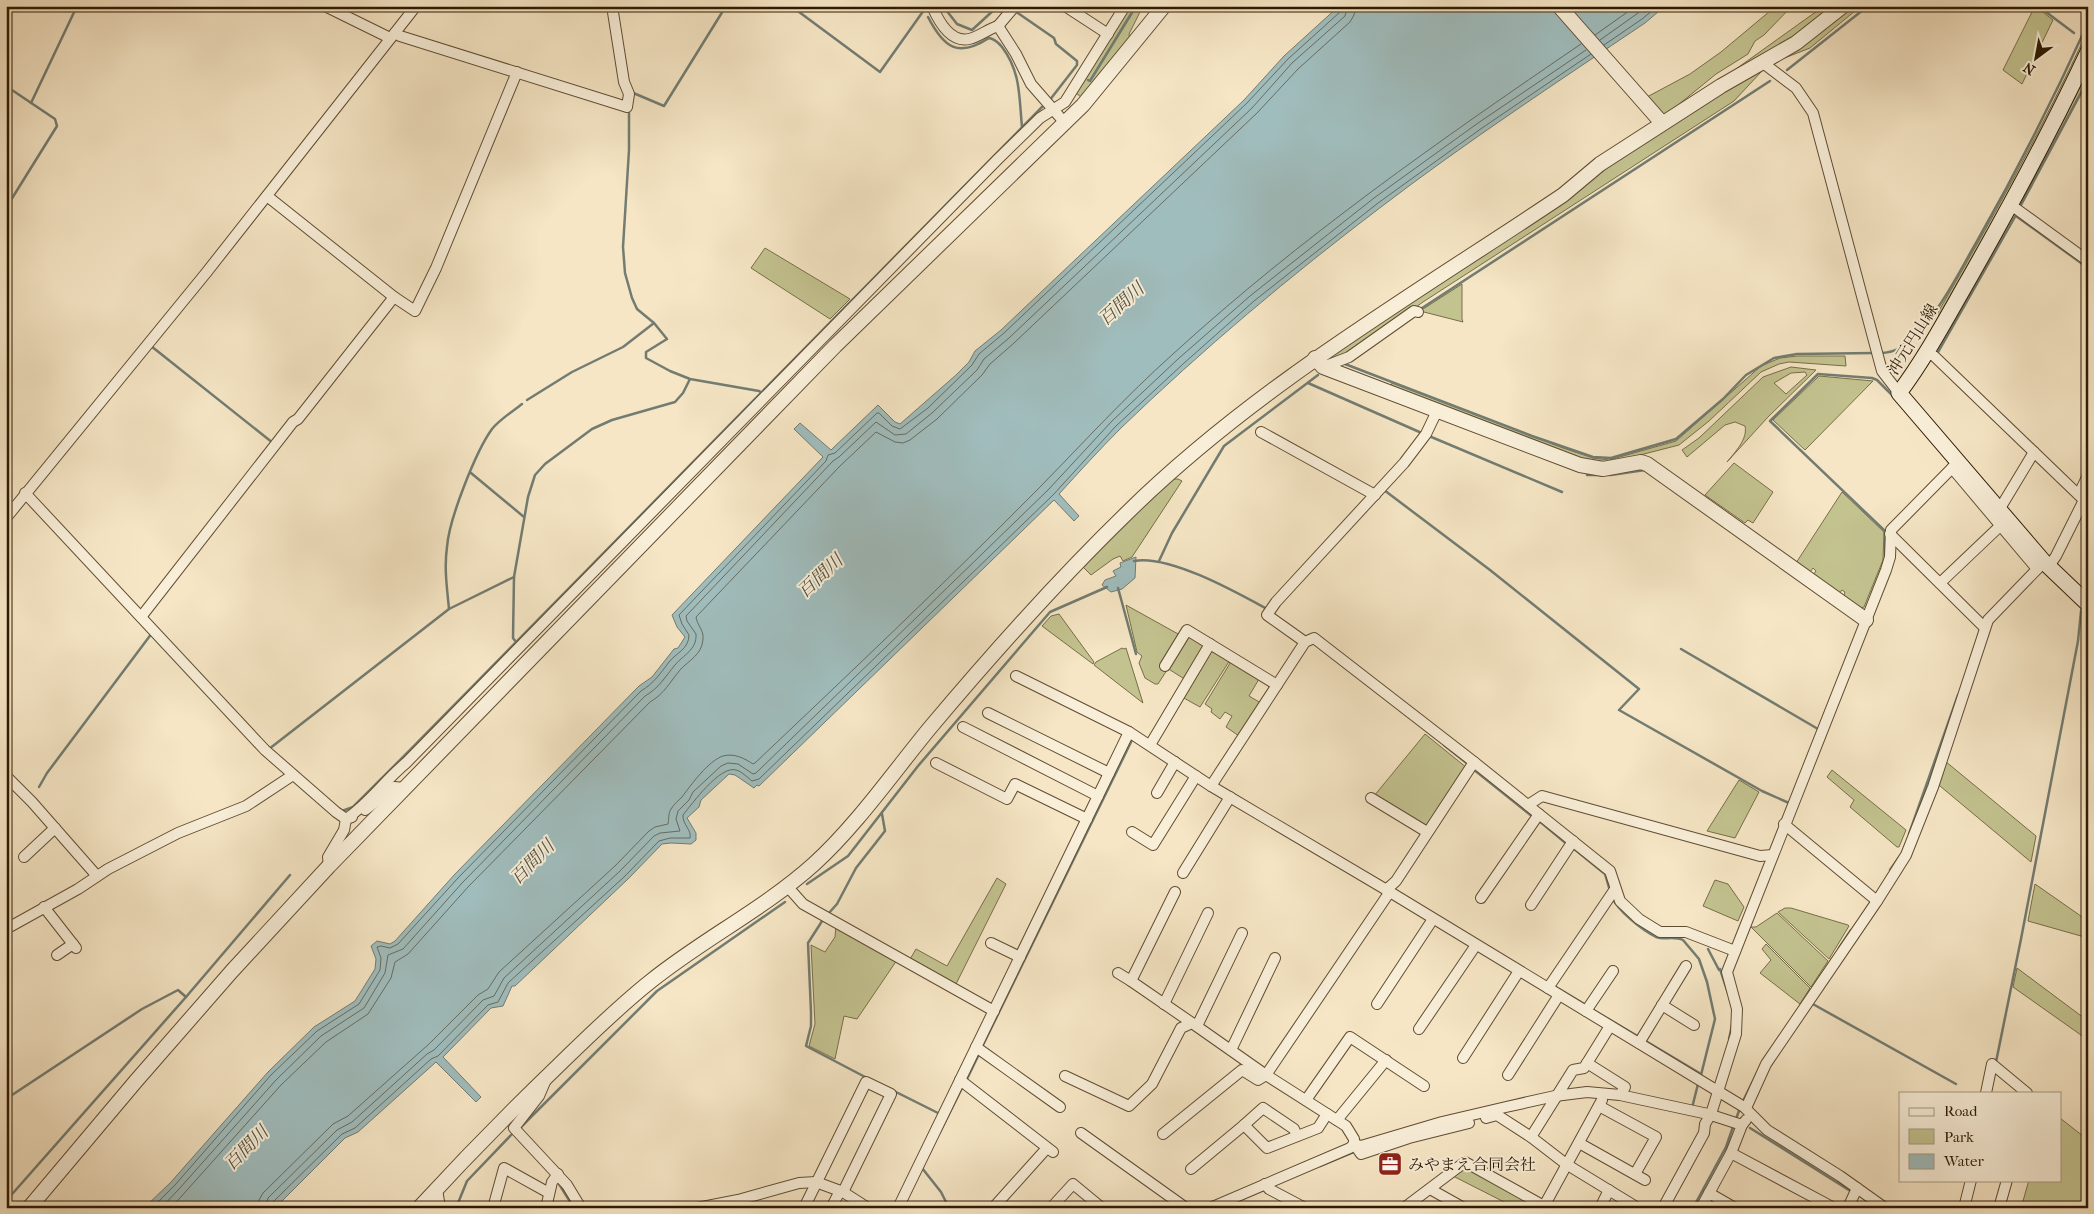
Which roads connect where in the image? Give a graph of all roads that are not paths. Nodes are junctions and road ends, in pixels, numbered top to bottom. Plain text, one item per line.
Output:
1 (326, 6) edge
2 (416, 6) edge
3 (612, 6) edge
4 (932, 6) edge
5 (1015, 6) edge
6 (1065, 6) edge
7 (1125, 6) edge
8 (1164, 6) edge
9 (1559, 6) edge
10 (1843, 6) edge
11 (998, 26) junction
12 (1108, 34) junction
13 (396, 35) junction
14 (2087, 56) edge
15 (1763, 63) junction
16 (517, 72) junction
17 (1054, 110) junction
18 (1658, 118) junction
19 (1065, 123) junction
20 (267, 196) junction
21 (2010, 205) junction
22 (2088, 261) edge
23 (394, 297) junction
24 (1417, 312) dead end
25 (1927, 353) junction
26 (1319, 362) junction
27 (1899, 393) junction
28 (1438, 411) junction
29 (1261, 432) dead end
30 (2032, 454) junction
31 (1955, 466) junction
32 (2088, 475) edge
33 (1373, 493) junction
34 (27, 495) junction
35 (2083, 501) edge
36 (1999, 510) junction
37 (6, 518) edge
38 (2000, 526) junction
39 (1890, 534) junction
40 (2043, 566) junction
41 (1940, 584) junction
42 (2088, 604) edge
43 (141, 617) junction
44 (1866, 620) junction
45 (1986, 628) junction
46 (1308, 641) junction
47 (1210, 644) junction
48 (1165, 666) dead end
49 (1016, 676) dead end
50 (1277, 685) junction
51 (988, 713) dead end
52 (963, 727) dead end
53 (1129, 732) junction
54 (1151, 743) junction
55 (1176, 762) junction
56 (936, 763) dead end
57 (1472, 765) junction
58 (1109, 773) junction
59 (293, 775) junction
60 (6, 776) edge
61 (1196, 776) junction
62 (1212, 783) junction
63 (404, 788) junction
64 (1157, 793) dead end
65 (1098, 796) junction
66 (1230, 797) junction
67 (1371, 798) dead end
68 (1528, 805) junction
69 (340, 815) junction
70 (1537, 817) junction
71 (1087, 819) junction
72 (1784, 824) junction
73 (55, 828) junction
74 (1132, 832) dead end
75 (1427, 832) junction
76 (1571, 844) junction
77 (1773, 855) junction
78 (24, 857) dead end
79 (329, 866) junction
80 (1183, 873) dead end
81 (97, 876) junction
82 (787, 886) junction
83 (1389, 889) junction
84 (1175, 892) dead end
85 (1612, 892) junction
86 (1481, 898) dead end
87 (1877, 901) junction
88 (1531, 905) dead end
89 (45, 909) junction
90 (1208, 913) dead end
91 (1433, 919) junction
92 (6, 929) edge
93 (1242, 933) dead end
94 (991, 943) dead end
95 (1476, 945) junction
96 (1735, 951) junction
97 (57, 955) dead end
98 (1020, 957) junction
99 (1275, 958) dead end
100 (1686, 966) dead end
101 (1519, 971) junction
102 (1613, 971) dead end
103 (1118, 973) dead end
104 (1131, 981) junction
105 (1550, 985) junction
106 (1559, 995) junction
107 (1164, 1004) junction
108 (1377, 1004) dead end
109 (1662, 1005) junction
110 (1588, 1008) junction
111 (994, 1011) junction
112 (1194, 1024) junction
113 (1694, 1025) dead end
114 (1610, 1026) junction
115 (1420, 1029) dead end
116 (1641, 1040) junction
117 (980, 1049) junction
118 (1231, 1050) junction
119 (1463, 1058) dead end
120 (1386, 1060) junction
121 (1587, 1063) junction
122 (1266, 1074) junction
123 (1508, 1075) dead end
124 (547, 1076) junction
125 (1065, 1076) dead end
126 (963, 1082) junction
127 (1424, 1086) dead end
128 (1718, 1091) junction
129 (1986, 1092) edge
130 (2026, 1092) edge
131 (1620, 1095) junction
132 (1555, 1096) junction
133 (1306, 1100) junction
134 (1060, 1106) dead end
135 (1745, 1108) junction
136 (1327, 1114) junction
137 (1710, 1114) junction
138 (1337, 1120) junction
139 (1738, 1123) junction
140 (1244, 1126) junction
141 (1080, 1133) dead end
142 (1163, 1134) dead end
143 (1297, 1136) junction
144 (1531, 1137) junction
145 (1579, 1143) junction
146 (1357, 1148) junction
147 (1731, 1153) junction
148 (1566, 1164) junction
149 (1191, 1169) dead end
150 (1635, 1174) junction
151 (555, 1177) junction
152 (1645, 1180) dead end
153 (816, 1182) junction
154 (1970, 1182) edge
155 (2006, 1182) edge
156 (1266, 1187) junction
157 (436, 1189) junction
158 (1430, 1189) junction
159 (1609, 1190) junction
160 (1856, 1191) junction
161 (841, 1192) junction
162 (549, 1193) junction
163 (1709, 1193) junction
164 (1544, 1207) edge
165 (29, 1208) edge
166 (419, 1208) edge
167 (440, 1208) edge
168 (493, 1208) edge
169 (546, 1208) edge
170 (581, 1208) edge
171 (697, 1208) edge
172 (804, 1208) edge
173 (831, 1208) edge
174 (868, 1208) edge
175 (898, 1208) edge
176 (994, 1208) edge
177 (1051, 1208) edge
178 (1102, 1208) edge
179 (1186, 1208) edge
180 (1210, 1208) edge
181 (1304, 1208) edge
182 (1404, 1208) edge
183 (1464, 1208) edge
184 (1600, 1208) edge
185 (1638, 1208) edge
186 (1664, 1208) edge
187 (1701, 1208) edge
188 (1735, 1208) edge
189 (1834, 1208) edge
190 (1848, 1208) edge
191 (1885, 1208) edge
192 (1964, 1208) edge
193 (1999, 1208) edge

1 - 13 street
2 - 13 street
3 - 16 street
4 - 11 street
5 - 11 street
6 - 12 street
7 - 12 street
8 - 19 street
9 - 18 street
10 - 15 street
11 - 17 street
12 - 17 street
13 - 16 street
13 - 20 street
14 - 21 main road, 沖元円山線
15 - 18 street
15 - 27 street
16 - 23 street
17 - 19 street
17 - 69 street
18 - 26 street
19 - 63 street
20 - 23 street
20 - 34 street
21 - 22 street
21 - 25 main road, 沖元円山線
23 - 43 street
24 - 26 street
25 - 27 main road, 沖元円山線
25 - 30 street
26 - 28 street
26 - 82 street
27 - 31 main road, 沖元円山線
28 - 33 street
28 - 44 street
29 - 33 street
30 - 35 street
30 - 36 street
31 - 36 main road, 沖元円山線
31 - 38 street
31 - 39 street
32 - 35 street
33 - 46 street
34 - 37 street
34 - 43 street
35 - 40 street
36 - 40 main road, 沖元円山線
38 - 40 street
38 - 41 street
39 - 41 street
39 - 44 street
40 - 42 main road, 沖元円山線
40 - 45 street
41 - 45 street
43 - 59 street
44 - 72 street
45 - 87 street
46 - 50 street
46 - 57 street
47 - 48 street
47 - 50 street
47 - 54 street
49 - 53 street
50 - 62 street
51 - 58 street
52 - 65 street
53 - 54 street
53 - 58 street
54 - 55 street
55 - 61 street
55 - 64 street
56 - 71 street
57 - 68 street
57 - 75 street
58 - 65 street
59 - 69 street
59 - 81 street
60 - 73 street
61 - 62 street
61 - 74 street
62 - 66 street
63 - 69 street
63 - 79 street
65 - 71 street
66 - 80 street
66 - 83 street
67 - 75 street
68 - 70 street
68 - 77 street
69 - 79 street
70 - 76 street
70 - 86 street
71 - 98 street
72 - 77 street
72 - 87 street
73 - 78 street
73 - 81 street
75 - 83 street
76 - 85 street
76 - 88 street
77 - 96 street
79 - 165 street
81 - 89 street
82 - 111 street
82 - 124 street
83 - 91 street
83 - 122 street
84 - 104 street
85 - 96 street
85 - 105 street
87 - 135 street
89 - 92 street
89 - 97 street
90 - 107 street
91 - 95 street
91 - 108 street
93 - 112 street
94 - 98 street
95 - 101 street
95 - 115 street
96 - 128 street
98 - 111 street
99 - 118 street
100 - 109 street
101 - 105 street
101 - 119 street
102 - 110 street
103 - 104 street
104 - 107 street
105 - 106 street
106 - 110 street
106 - 123 street
107 - 112 street
109 - 113 street
109 - 116 street
110 - 114 street
111 - 117 street
112 - 118 street
112 - 125 street
114 - 116 street
114 - 121 street
116 - 128 street
117 - 126 street
117 - 134 street
118 - 122 street
120 - 127 street
120 - 133 street
120 - 138 street
121 - 131 street
121 - 132 street
122 - 133 street
122 - 142 street
124 - 151 street
124 - 157 street
126 - 175 street
126 - 176 street
128 - 135 street
128 - 137 street
129 - 130 street
131 - 132 street
131 - 137 street
132 - 144 street
132 - 146 street
133 - 136 street
135 - 139 street
135 - 160 street
136 - 138 street
136 - 143 street
137 - 139 street
137 - 186 street
138 - 146 street
139 - 147 street
140 - 143 street
140 - 143 street
140 - 149 street
141 - 179 street
144 - 146 street
144 - 148 street
145 - 148 street
145 - 150 street
145 - 150 street
146 - 156 street
147 - 163 street
147 - 189 street
148 - 159 street
148 - 164 street
150 - 152 street
151 - 162 street
151 - 170 street
153 - 161 street
153 - 161 street
153 - 171 street
153 - 172 street
154 - 192 street
155 - 193 street
156 - 180 street
156 - 181 street
157 - 166 street
157 - 167 street
158 - 164 street
158 - 182 street
158 - 183 street
159 - 184 street
159 - 185 street
160 - 190 street
160 - 191 street
161 - 173 street
161 - 174 street
162 - 168 street
162 - 169 street
163 - 187 street
163 - 188 street
177 - 178 street

